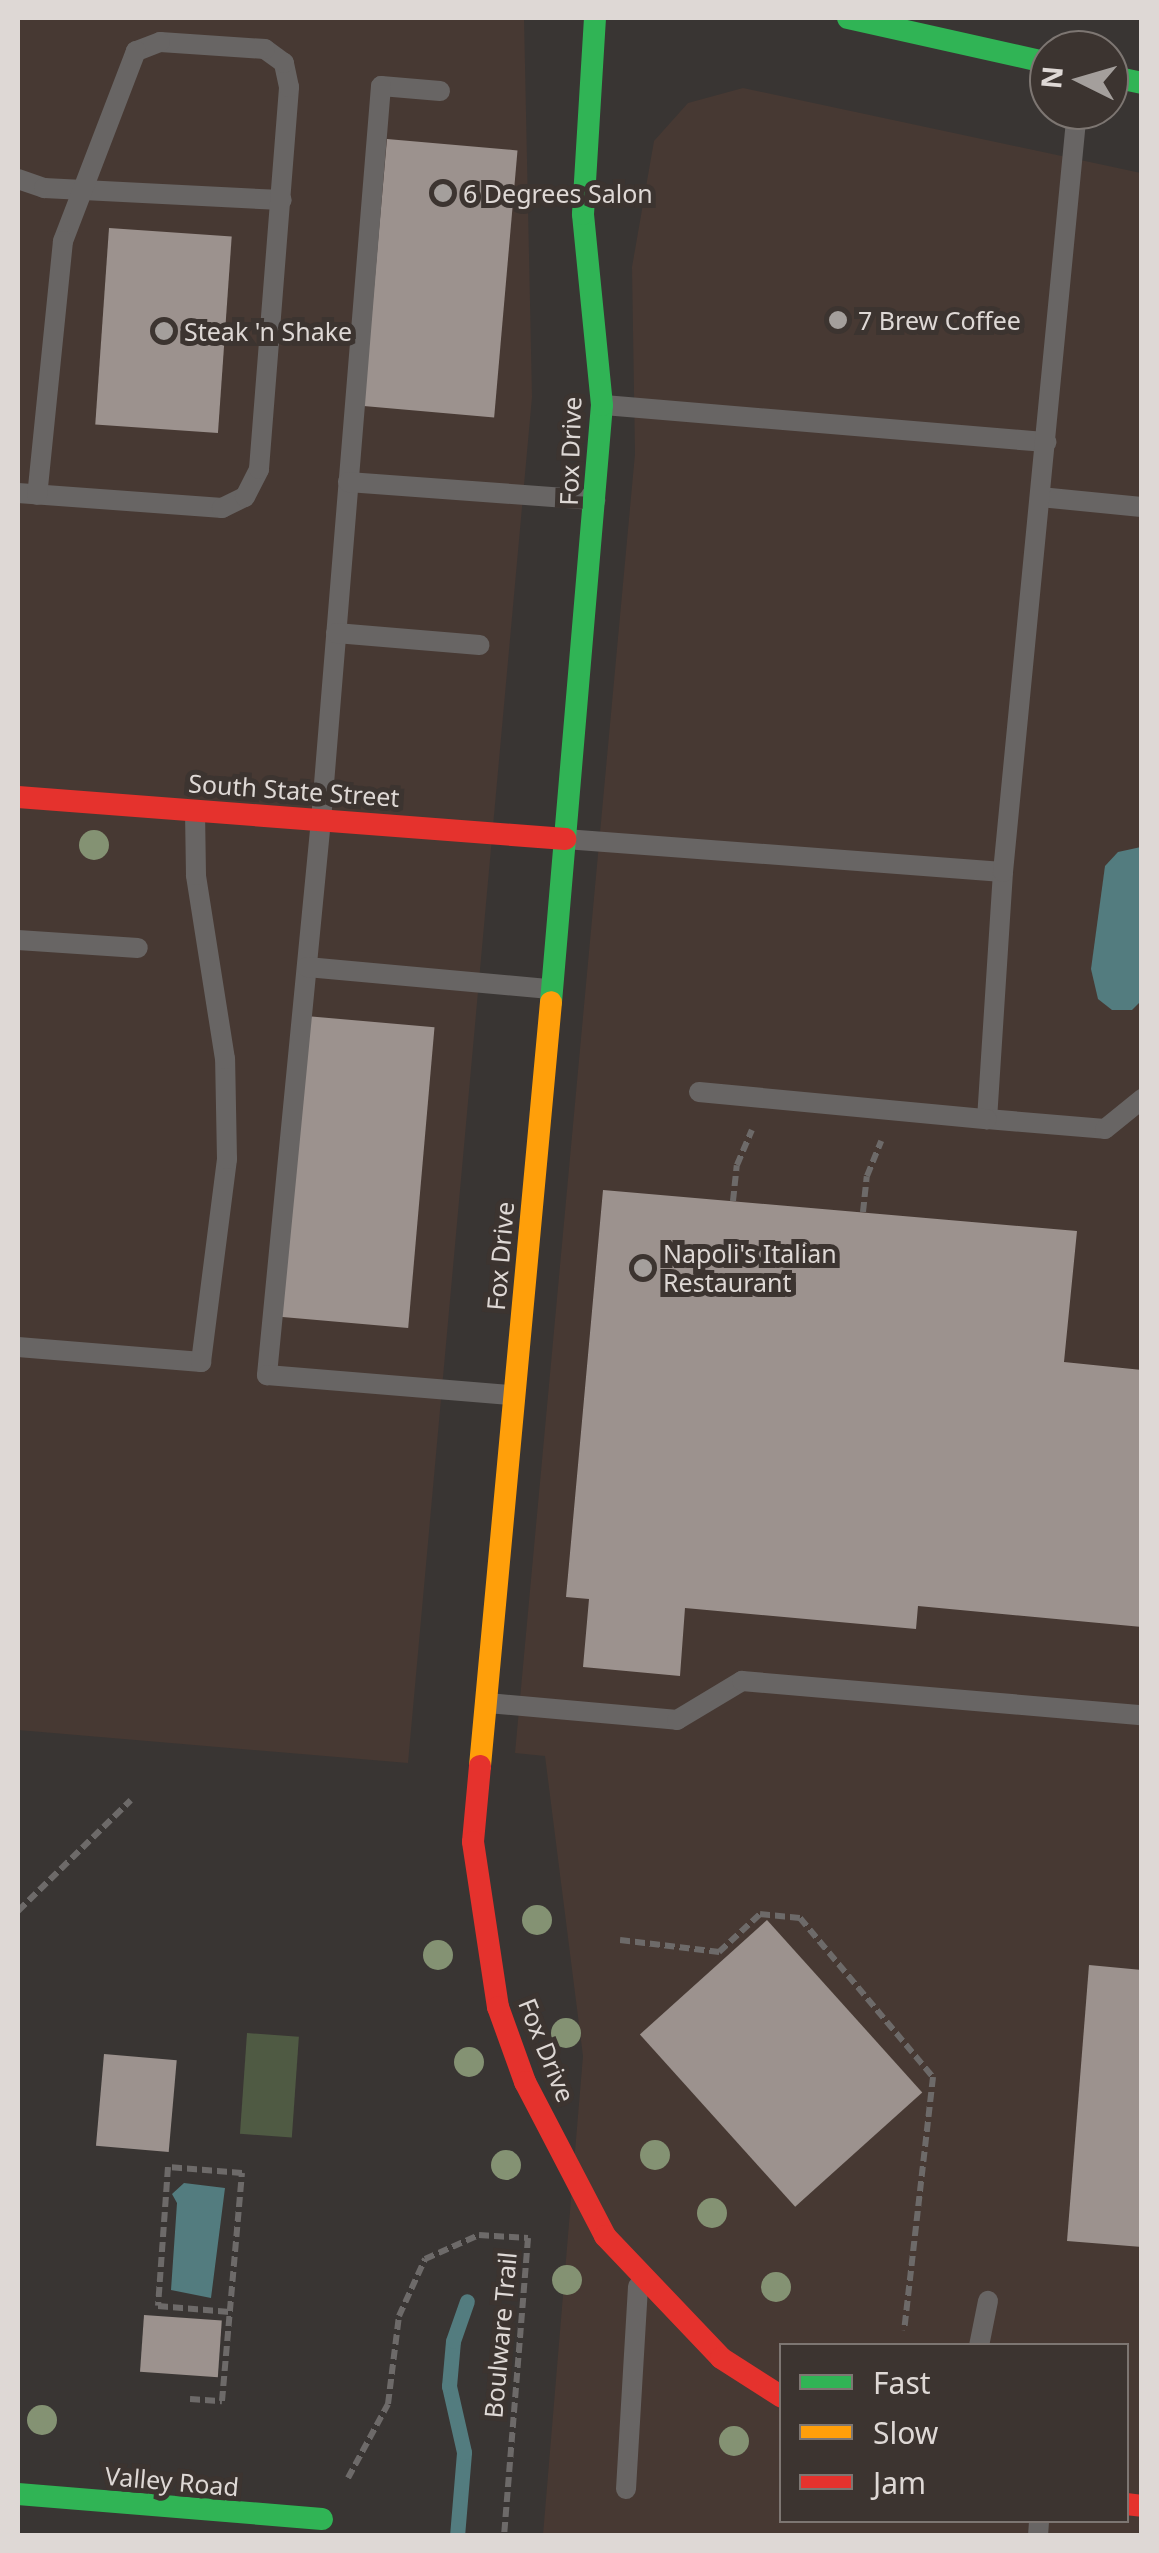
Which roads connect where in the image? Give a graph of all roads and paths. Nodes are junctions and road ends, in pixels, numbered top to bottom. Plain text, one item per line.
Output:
1 (595, 18) edge
2 (848, 18) edge
3 (1029, 59) edge
4 (440, 91) dead end
5 (1075, 130) edge
6 (18, 179) edge
7 (82, 188) junction
8 (282, 200) junction
9 (602, 405) junction
10 (1046, 442) junction
11 (348, 482) junction
12 (27, 494) edge
13 (1040, 497) junction
14 (596, 500) junction
15 (1142, 507) edge
16 (336, 633) junction
17 (480, 645) dead end
18 (18, 797) edge
19 (195, 810) junction
20 (321, 820) junction
21 (565, 839) junction
22 (1004, 872) junction
23 (18, 940) edge
24 (138, 948) dead end
25 (307, 967) junction
26 (552, 989) junction
27 (700, 1092) dead end
28 (766, 1098) junction
29 (1142, 1099) edge
30 (895, 1108) junction
31 (987, 1119) junction
32 (733, 1200) dead end
33 (863, 1212) dead end
34 (18, 1347) edge
35 (514, 1396) junction
36 (486, 1703) junction
37 (1142, 1715) edge
38 (131, 1800) dead end
39 (18, 1911) edge
40 (620, 1940) dead end
41 (639, 2274) junction
42 (988, 2301) dead end
43 (230, 2312) junction
44 (904, 2330) dead end
45 (980, 2343) edge
46 (779, 2396) edge
47 (190, 2399) dead end
48 (626, 2489) dead end
49 (18, 2494) edge
50 (270, 2517) junction
51 (322, 2519) joint
52 (289, 2536) edge
53 (504, 2536) edge

1 - 9 street, Fox Drive
2 - 3 street
4 - 11 lane
5 - 10 lane
6 - 7 lane
7 - 8 lane
7 - 8 lane
7 - 12 lane
8 - 12 lane
9 - 10 lane
9 - 14 street, Fox Drive
10 - 13 lane
11 - 14 lane
11 - 16 lane
13 - 15 lane
13 - 22 lane
14 - 21 street, Fox Drive
16 - 17 lane
16 - 20 lane
18 - 19 street, South State Street
19 - 20 street, South State Street
19 - 34 lane
20 - 21 street, South State Street
20 - 25 lane
21 - 22 lane
21 - 26 street, Fox Drive
22 - 31 lane
23 - 24 lane
25 - 26 lane
25 - 35 lane
26 - 35 street, Fox Drive
27 - 28 lane
28 - 30 lane
28 - 32 path
29 - 31 lane
30 - 31 lane
30 - 33 path
35 - 36 street, Fox Drive
36 - 37 lane
36 - 41 street, Fox Drive
38 - 39 path
40 - 44 path
41 - 46 street, Fox Drive
41 - 48 lane
42 - 45 lane
43 - 43 path
43 - 47 path
49 - 50 street, Valley Road
50 - 51 street, Valley Road
50 - 52 lane
51 - 53 path, Boulware Trail

